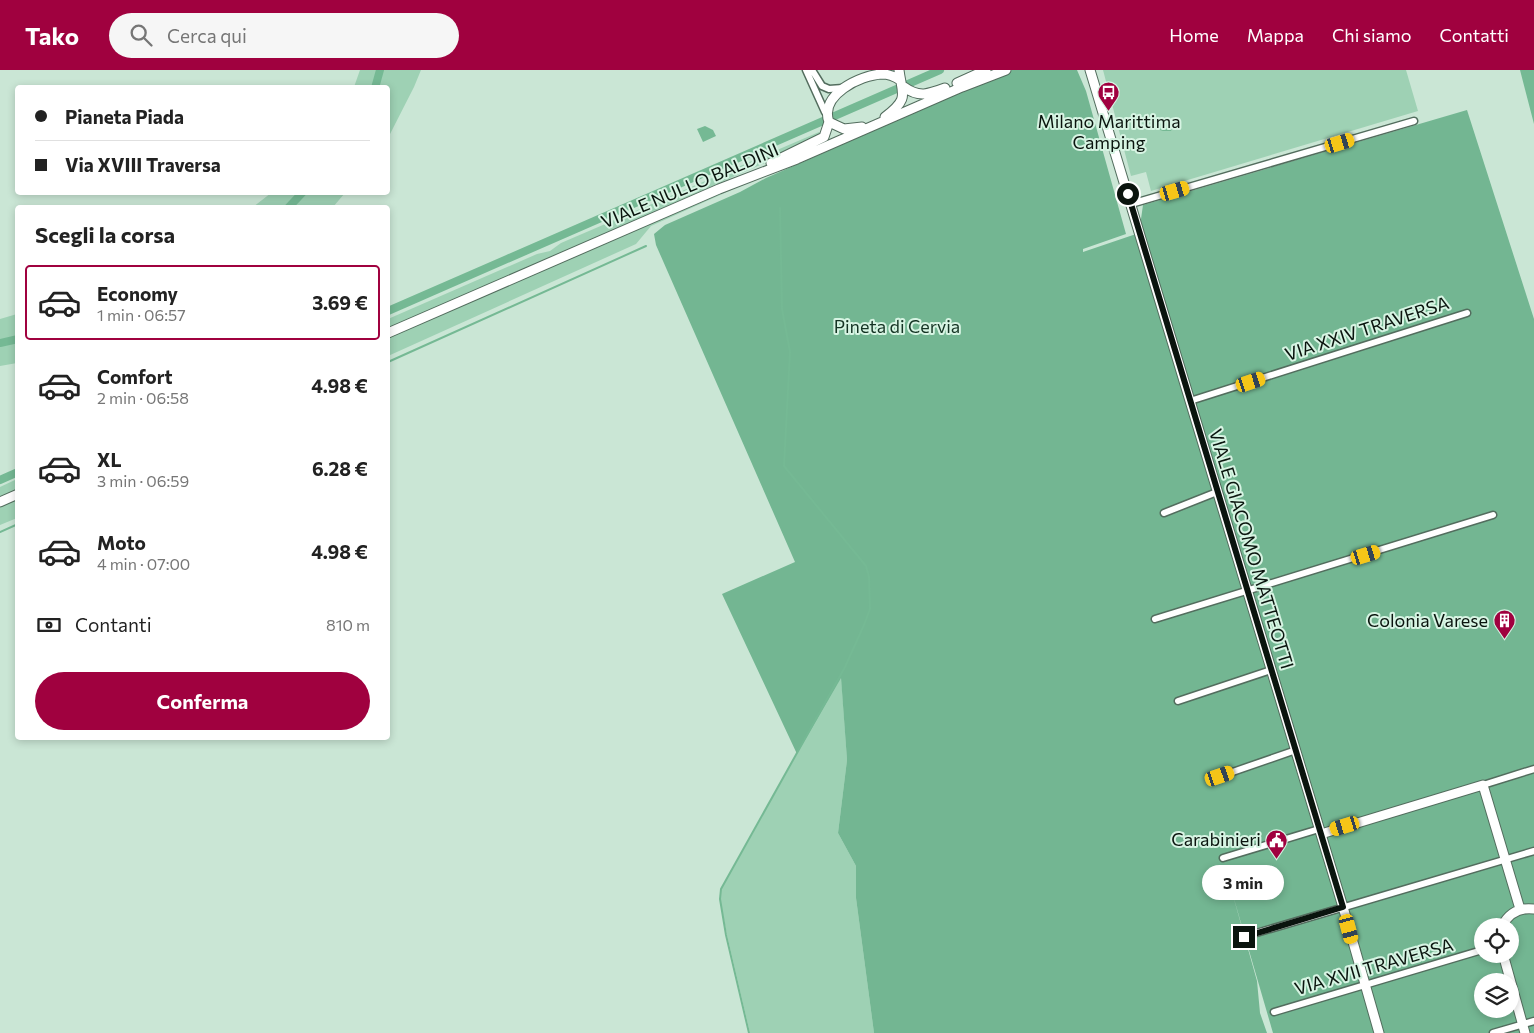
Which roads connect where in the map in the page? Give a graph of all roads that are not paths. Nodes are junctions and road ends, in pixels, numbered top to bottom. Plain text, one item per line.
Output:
1 (806, 70) edge
2 (812, 70) edge
3 (899, 70) edge
4 (986, 70) edge
5 (1006, 70) edge
6 (1090, 71) edge
7 (876, 73) edge
8 (902, 83) junction
9 (844, 88) junction
10 (826, 112) junction
11 (1414, 121) dead end
12 (829, 122) junction
13 (876, 124) junction
14 (719, 189) junction
15 (1131, 204) junction
16 (1467, 313) dead end
17 (390, 332) edge
18 (1190, 401) junction
19 (1217, 492) junction
20 (15, 495) edge
21 (0, 502) edge
22 (1164, 513) dead end
23 (1493, 515) dead end
24 (1247, 592) junction
25 (1155, 619) dead end
26 (1271, 670) junction
27 (1178, 701) dead end
28 (1296, 750) junction
29 (1534, 769) edge
30 (1220, 776) dead end
31 (1483, 785) junction
32 (1320, 831) junction
33 (1534, 851) edge
34 (1224, 858) dead end
35 (1505, 859) junction
36 (1343, 907) junction
37 (1520, 909) junction
38 (1534, 909) edge
39 (1509, 918) edge
40 (1244, 937) dead end
41 (1474, 952) edge
42 (1505, 963) edge
43 (1364, 985) junction
44 (1274, 1012) dead end
45 (1534, 1021) edge
46 (1523, 1029) edge
47 (1379, 1033) edge
48 (1493, 1033) edge

1 - 10 street
2 - 9 street
3 - 8 street
4 - 8 street
5 - 13 street, VIALE NULLO BALDINI
6 - 15 street, VIALE GIACOMO MATTEOTTI
7 - 8 street
7 - 9 street
8 - 13 street
9 - 10 street
10 - 12 street
11 - 15 street
12 - 13 street
12 - 14 street
13 - 14 street, VIALE NULLO BALDINI
14 - 17 street, VIALE NULLO BALDINI
15 - 18 street, VIALE GIACOMO MATTEOTTI
16 - 18 street, VIA XXIV TRAVERSA
18 - 19 street, VIALE GIACOMO MATTEOTTI
19 - 22 street
19 - 24 street, VIALE GIACOMO MATTEOTTI
20 - 21 street
23 - 24 street
24 - 25 street
24 - 26 street, VIALE GIACOMO MATTEOTTI
26 - 27 street
26 - 28 street, VIALE GIACOMO MATTEOTTI
28 - 30 street
28 - 32 street, VIALE GIACOMO MATTEOTTI
29 - 31 street
31 - 32 street
31 - 35 street
32 - 34 street
32 - 36 street, VIALE GIACOMO MATTEOTTI
33 - 35 street
35 - 36 street
35 - 37 street
36 - 40 street
36 - 43 street, VIALE GIACOMO MATTEOTTI
37 - 38 street
37 - 39 street
41 - 43 street, VIA XVII TRAVERSA
42 - 46 street
43 - 44 street, VIA XVII TRAVERSA
43 - 47 street, VIALE GIACOMO MATTEOTTI
45 - 46 street
46 - 48 street

